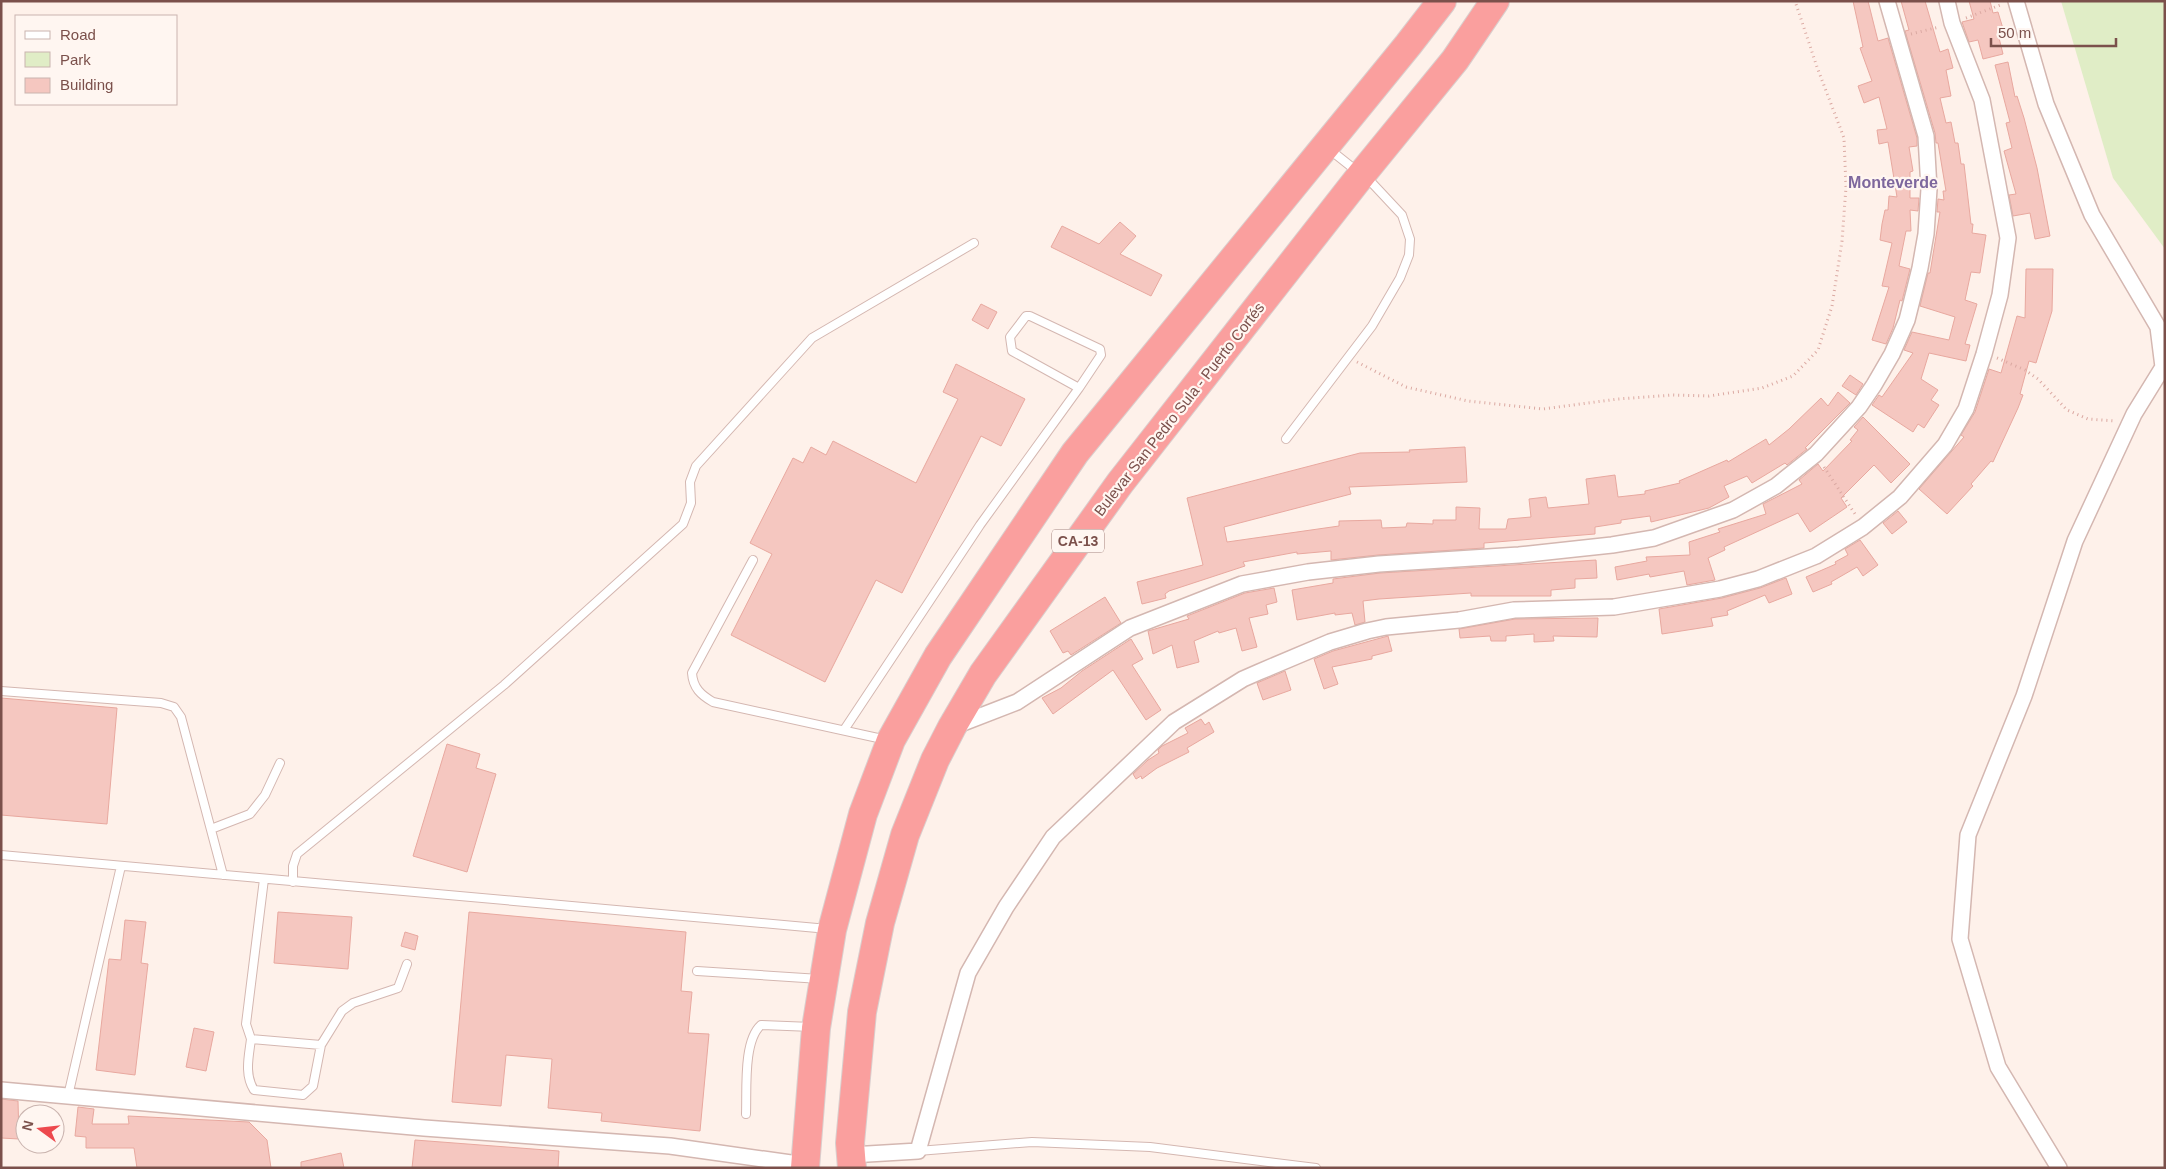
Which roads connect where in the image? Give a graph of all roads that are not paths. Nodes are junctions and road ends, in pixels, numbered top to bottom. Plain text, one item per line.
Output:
1 (1442, 1) edge
2 (1495, 1) edge
3 (1888, 1) edge
4 (1947, 1) edge
5 (2016, 1) edge
6 (1325, 146) junction
7 (1362, 174) junction
8 (974, 243) dead end
9 (1080, 388) junction
10 (1286, 439) dead end
11 (753, 560) dead end
12 (1, 691) edge
13 (952, 727) junction
14 (844, 730) junction
15 (891, 740) junction
16 (280, 763) dead end
17 (211, 829) junction
18 (1, 855) edge
19 (120, 866) junction
20 (224, 875) junction
21 (264, 879) junction
22 (293, 882) junction
23 (832, 930) junction
24 (407, 964) dead end
25 (697, 971) dead end
26 (824, 979) junction
27 (816, 1028) junction
28 (251, 1039) junction
29 (321, 1045) junction
30 (1, 1090) edge
31 (68, 1096) junction
32 (746, 1114) dead end
33 (918, 1151) junction
34 (851, 1161) edge
35 (805, 1166) edge
36 (1316, 1168) edge
37 (2060, 1168) edge

1 - 6 highway
2 - 7 highway, Bulevar San Pedro Sula - Puerto Cortés / CA-13
3 - 13 street
4 - 33 street
5 - 37 street
6 - 7 lane
6 - 15 highway
7 - 10 lane
7 - 13 highway, Bulevar San Pedro Sula - Puerto Cortés / CA-13
8 - 22 lane
9 - 9 lane
9 - 14 lane
11 - 14 lane
12 - 17 lane
13 - 34 highway, Bulevar San Pedro Sula - Puerto Cortés / CA-13
14 - 15 lane
15 - 23 highway
16 - 17 lane
17 - 20 lane
18 - 19 lane
19 - 20 lane
19 - 31 lane
20 - 21 lane
21 - 22 lane
21 - 28 lane
22 - 23 lane
23 - 26 highway
24 - 29 lane
25 - 26 lane
26 - 27 highway
27 - 32 lane
27 - 35 highway
28 - 29 lane
28 - 29 lane
30 - 31 street
31 - 35 street
33 - 34 street
33 - 36 lane

